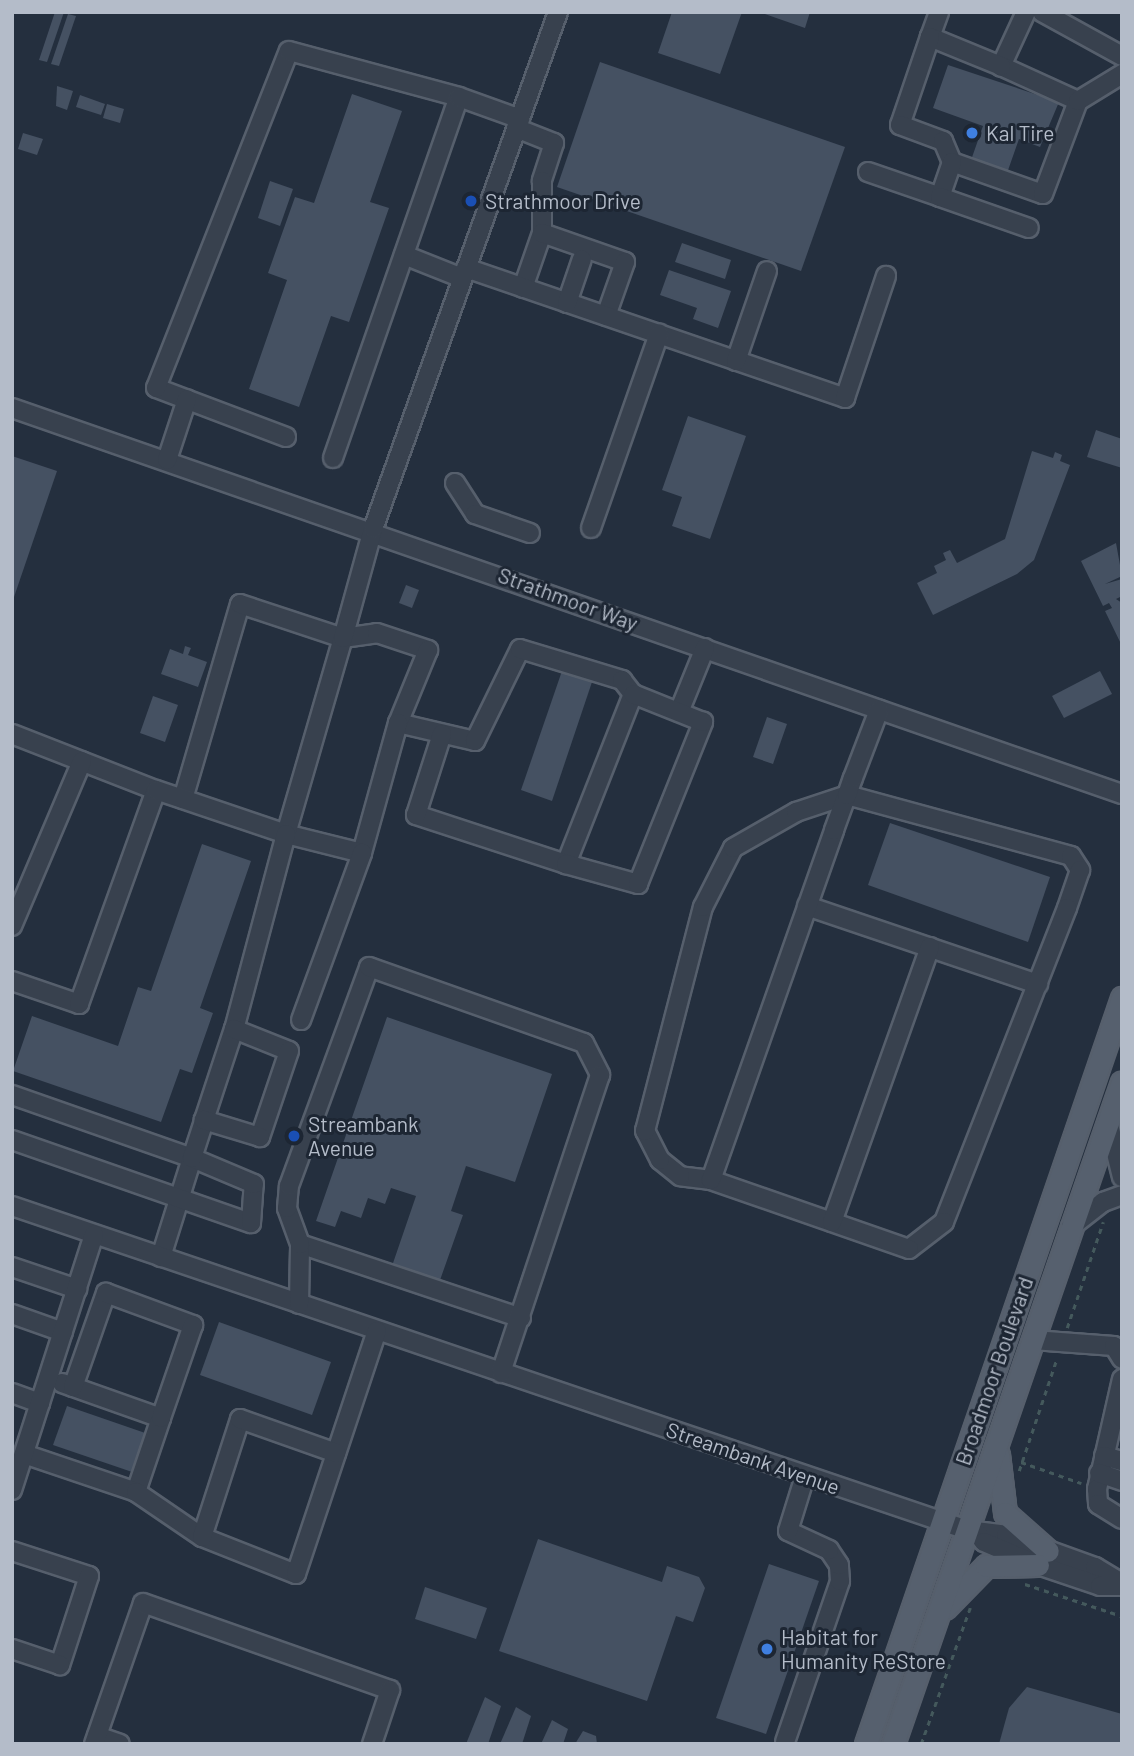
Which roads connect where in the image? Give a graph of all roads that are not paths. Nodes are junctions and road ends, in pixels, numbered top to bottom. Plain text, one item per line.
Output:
1 (558, 12) edge
2 (939, 12) edge
3 (1026, 12) edge
4 (1042, 12) edge
5 (930, 37) junction
6 (1122, 56) edge
7 (1001, 66) junction
8 (1122, 74) edge
9 (459, 97) junction
10 (1078, 101) junction
11 (518, 123) junction
12 (952, 162) junction
13 (868, 172) dead end
14 (940, 197) junction
15 (1029, 228) dead end
16 (542, 233) junction
17 (404, 255) junction
18 (582, 259) dead end
19 (767, 271) dead end
20 (464, 273) junction
21 (886, 276) dead end
22 (523, 288) junction
23 (567, 303) junction
24 (606, 316) junction
25 (659, 334) junction
26 (736, 361) junction
27 (187, 399) junction
28 (12, 408) edge
29 (286, 437) dead end
30 (333, 458) dead end
31 (167, 460) junction
32 (455, 483) dead end
33 (591, 528) dead end
34 (373, 529) junction
35 (530, 533) dead end
36 (342, 638) junction
37 (705, 648) junction
38 (633, 694) junction
39 (879, 710) junction
40 (678, 712) junction
41 (398, 723) junction
42 (12, 733) edge
43 (442, 734) junction
44 (82, 761) junction
45 (156, 790) junction
46 (1122, 793) edge
47 (847, 795) junction
48 (183, 799) junction
49 (286, 834) junction
50 (362, 853) junction
51 (566, 864) junction
52 (807, 906) junction
53 (12, 926) edge
54 (930, 947) junction
55 (12, 981) edge
56 (1038, 984) junction
57 (1122, 998) edge
58 (301, 1020) dead end
59 (234, 1029) junction
60 (1122, 1082) edge
61 (12, 1095) edge
62 (204, 1120) junction
63 (1108, 1121) junction
64 (12, 1140) edge
65 (192, 1158) junction
66 (1122, 1177) edge
67 (711, 1180) junction
68 (1122, 1195) edge
69 (179, 1199) junction
70 (12, 1206) edge
71 (832, 1222) junction
72 (1072, 1227) junction
73 (94, 1235) junction
74 (300, 1244) junction
75 (161, 1257) junction
76 (12, 1267) edge
77 (77, 1289) junction
78 (299, 1304) junction
79 (12, 1314) edge
80 (521, 1318) junction
81 (377, 1331) junction
82 (63, 1332) junction
83 (1033, 1340) junction
84 (1122, 1359) edge
85 (500, 1373) junction
86 (49, 1378) junction
87 (1122, 1380) edge
88 (73, 1387) junction
89 (12, 1392) edge
90 (1119, 1401) edge
91 (40, 1403) junction
92 (161, 1418) junction
93 (998, 1440) junction
94 (336, 1453) junction
95 (24, 1454) junction
96 (1122, 1461) edge
97 (1100, 1473) junction
98 (805, 1476) junction
99 (1122, 1481) edge
100 (12, 1490) edge
101 (136, 1492) junction
102 (1122, 1519) edge
103 (941, 1522) junction
104 (972, 1532) junction
105 (202, 1537) junction
106 (12, 1550) edge
107 (1043, 1558) junction
108 (1122, 1585) edge
109 (939, 1615) junction
110 (12, 1649) edge
111 (96, 1740) edge
112 (785, 1742) edge
113 (120, 1744) edge
114 (372, 1744) edge
115 (866, 1744) edge
116 (893, 1744) edge

1 - 11 street
2 - 5 street
3 - 7 street
4 - 6 street
5 - 7 street
5 - 12 street
7 - 10 street
8 - 10 street
9 - 11 street
9 - 17 street
9 - 27 street
10 - 12 street
11 - 16 street
11 - 20 street
12 - 14 street
13 - 14 street
14 - 15 street
16 - 22 street
16 - 24 street
17 - 20 street
17 - 30 street
18 - 23 street
19 - 26 street
20 - 22 street
20 - 34 street
21 - 26 street
22 - 23 street
23 - 24 street
24 - 25 street
25 - 26 street
25 - 33 street
27 - 29 street
27 - 31 street
28 - 31 street, Strathmoor Way
31 - 34 street, Strathmoor Way
32 - 35 street
34 - 36 street
34 - 37 street, Strathmoor Way
36 - 41 street
36 - 48 street
36 - 49 street
37 - 39 street, Strathmoor Way
37 - 40 street
38 - 40 street
38 - 43 street
38 - 51 street
39 - 46 street, Strathmoor Way
39 - 47 street
40 - 51 street
41 - 43 street
41 - 50 street
42 - 44 street
43 - 51 street
44 - 45 street
44 - 53 street
45 - 48 street
45 - 55 street
47 - 52 street
47 - 56 street
47 - 67 street
48 - 49 street
49 - 50 street
49 - 59 street
50 - 58 street
52 - 54 street
52 - 67 street
54 - 56 street
54 - 71 street
56 - 71 street
57 - 103 main road, Broadmoor Boulevard
59 - 62 street
59 - 62 street
60 - 63 main road, Broadmoor Boulevard
61 - 65 street
62 - 65 street
63 - 66 street
63 - 72 main road, Broadmoor Boulevard
64 - 69 street
65 - 69 street
65 - 69 street
67 - 71 street
68 - 72 street
69 - 75 street
70 - 73 street, Streambank Avenue
72 - 83 main road, Broadmoor Boulevard
73 - 75 street, Streambank Avenue
73 - 77 street
74 - 78 street
74 - 80 street
74 - 80 street
75 - 78 street, Streambank Avenue
76 - 77 street
77 - 82 street
78 - 81 street, Streambank Avenue
79 - 82 street
80 - 85 street
81 - 85 street, Streambank Avenue
81 - 94 street
82 - 86 street
83 - 84 street
83 - 93 main road, Broadmoor Boulevard
85 - 98 street, Streambank Avenue
86 - 88 street
86 - 91 street
87 - 90 street
88 - 92 street
88 - 92 street
89 - 91 street
90 - 97 street
91 - 95 street
92 - 101 street
93 - 104 main road, Broadmoor Boulevard
93 - 107 main road
94 - 105 street
94 - 105 street
95 - 100 street
95 - 101 street
96 - 97 street
97 - 99 street
97 - 102 street
98 - 103 street, Streambank Avenue
98 - 112 street
101 - 105 street
103 - 104 street, Streambank Avenue
103 - 115 main road, Broadmoor Boulevard
104 - 107 street, Streambank Avenue
104 - 109 main road, Broadmoor Boulevard
106 - 110 street
107 - 108 street, Streambank Avenue
107 - 109 main road
109 - 116 main road, Broadmoor Boulevard
111 - 113 street
111 - 114 street

